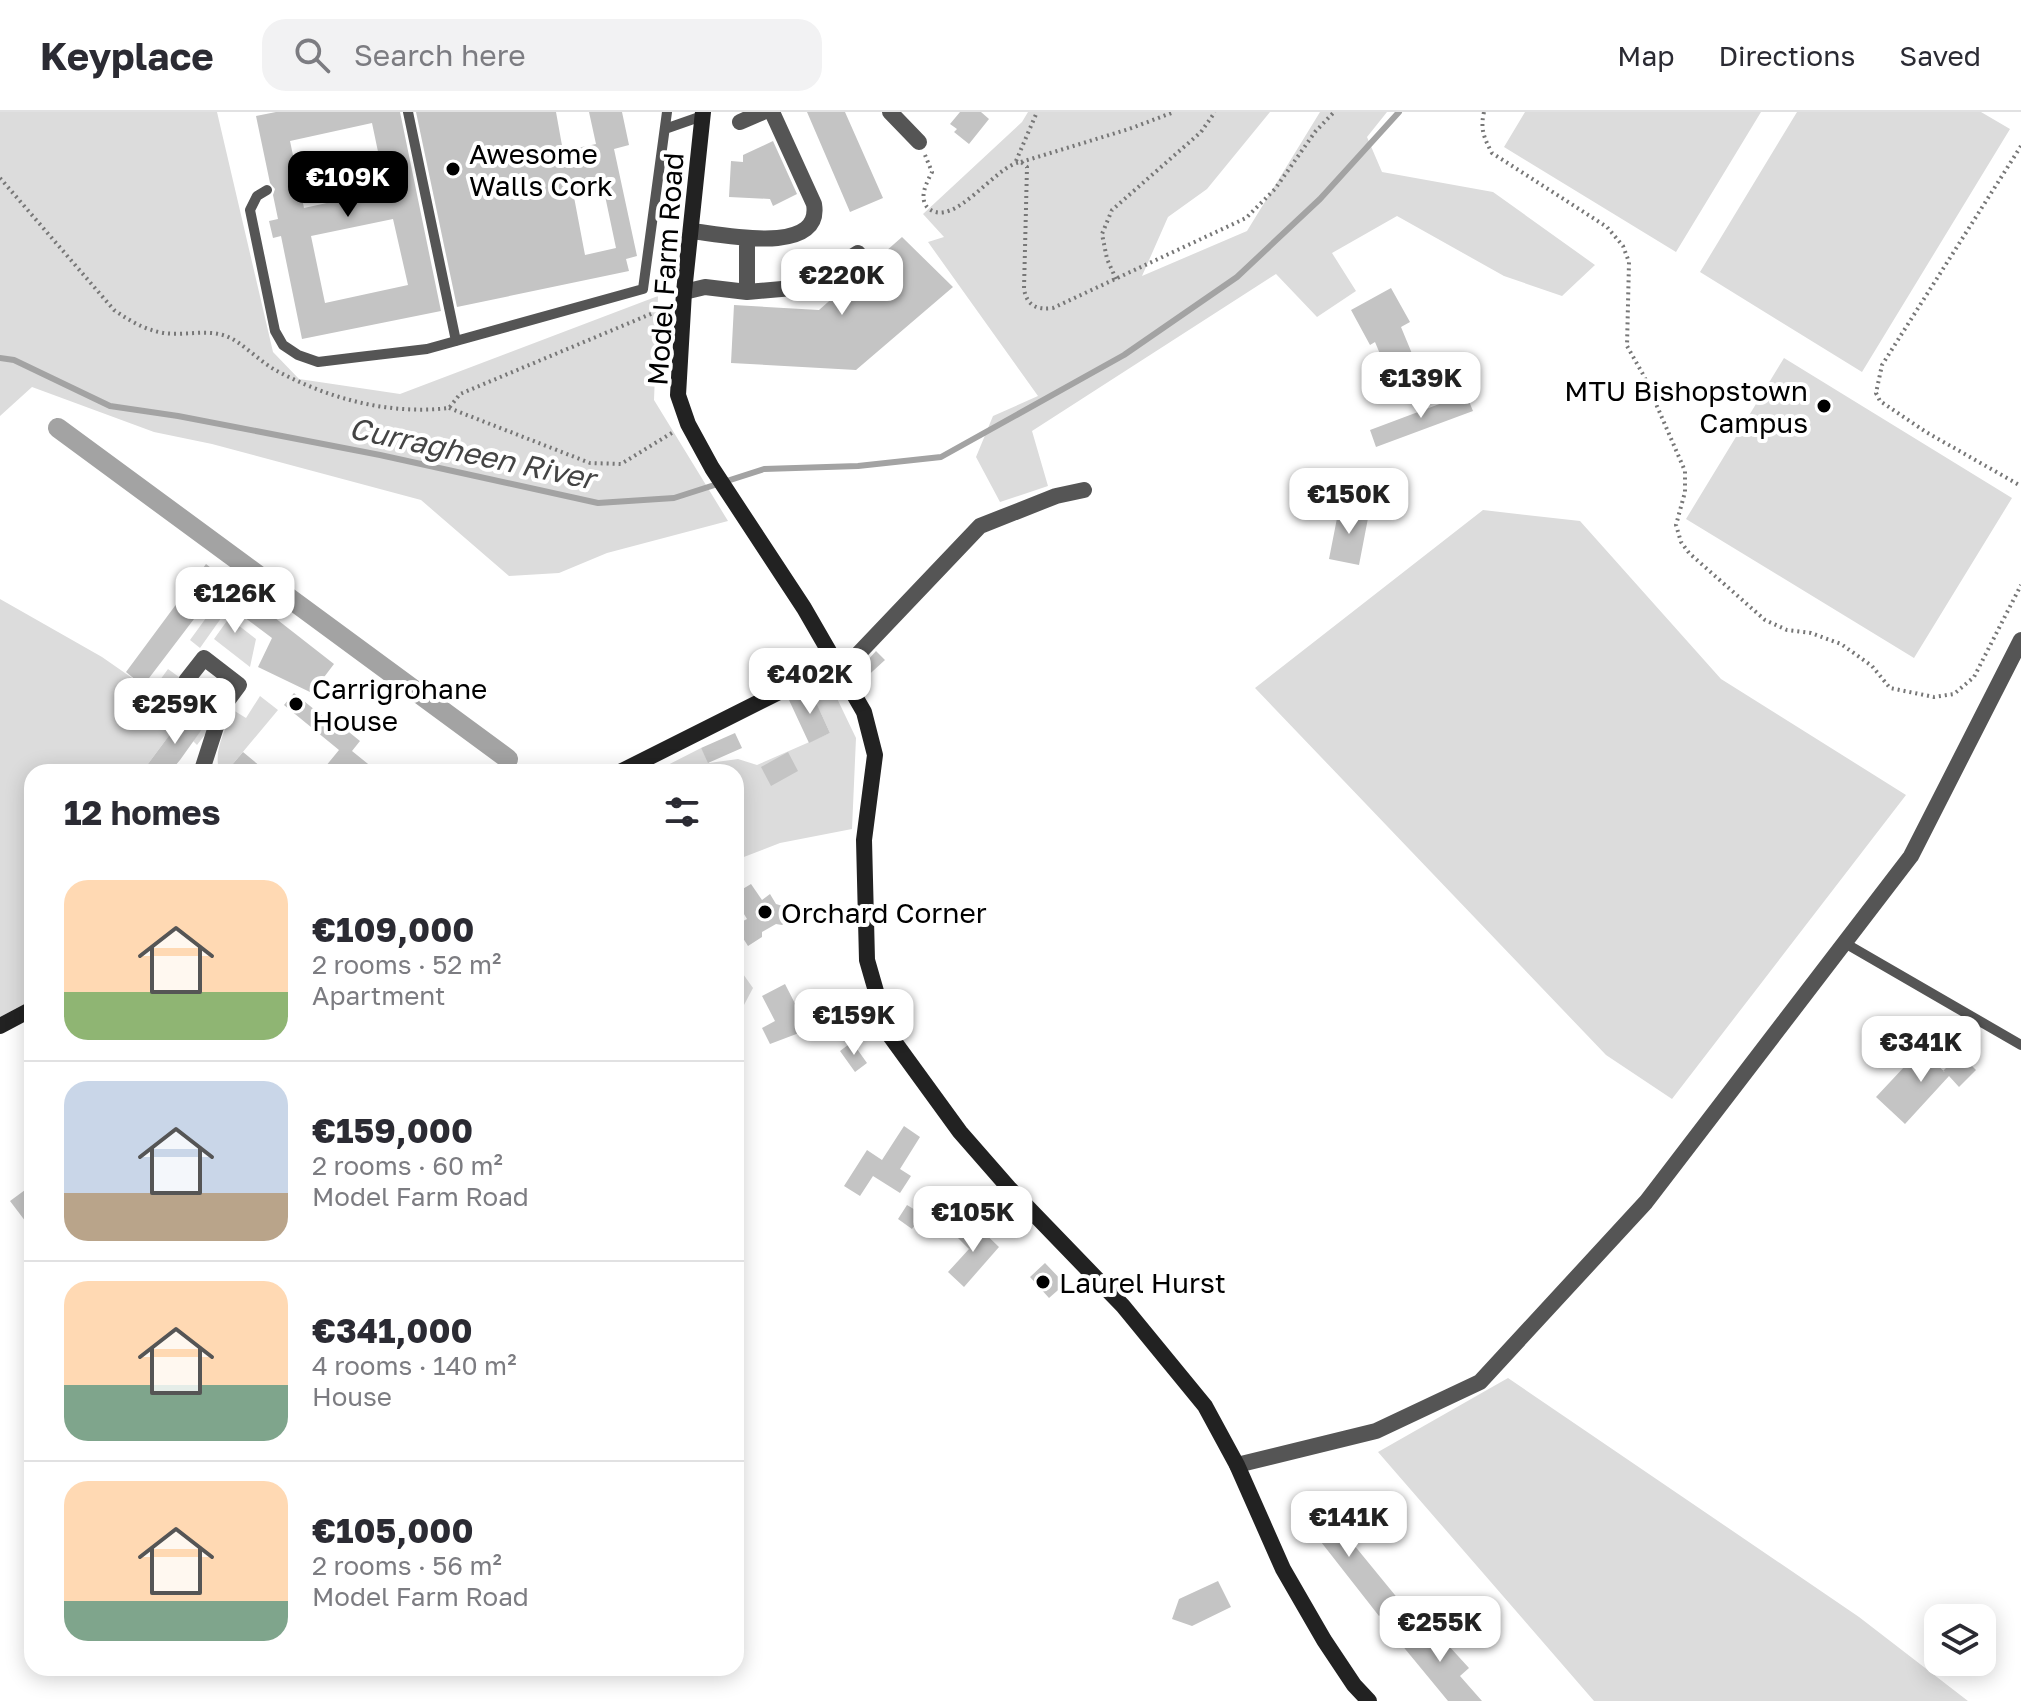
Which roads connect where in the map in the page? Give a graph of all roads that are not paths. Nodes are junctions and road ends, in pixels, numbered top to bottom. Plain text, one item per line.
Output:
1 (408, 112) edge
2 (667, 112) edge
3 (763, 112) edge
4 (772, 112) edge
5 (890, 112) edge
6 (703, 114) edge
7 (740, 122) dead end
8 (665, 129) junction
9 (919, 142) road end
10 (267, 190) dead end
11 (692, 231) junction
12 (747, 238) junction
13 (858, 253) dead end
14 (747, 292) junction
15 (684, 295) junction
16 (456, 341) junction
17 (1084, 490) dead end
18 (2021, 640) edge
19 (837, 665) junction
20 (222, 708) dead end
21 (204, 764) edge
22 (636, 764) edge
23 (1843, 942) junction
24 (24, 1013) edge
25 (0, 1026) edge
26 (2021, 1045) edge
27 (1237, 1465) junction
28 (1369, 1701) edge

1 - 16 lane
2 - 8 lane
3 - 7 street
4 - 12 street
5 - 9 street
6 - 8 lane
6 - 11 main road, Model Farm Road
8 - 16 lane
10 - 16 lane
11 - 12 street
11 - 15 main road, Model Farm Road
12 - 14 street
13 - 14 street
14 - 15 street
15 - 19 main road, Model Farm Road
17 - 19 street
18 - 23 street
19 - 22 main road
19 - 27 main road, Model Farm Road
20 - 21 street
23 - 26 lane
23 - 27 street
24 - 25 main road
27 - 28 main road, Model Farm Road

